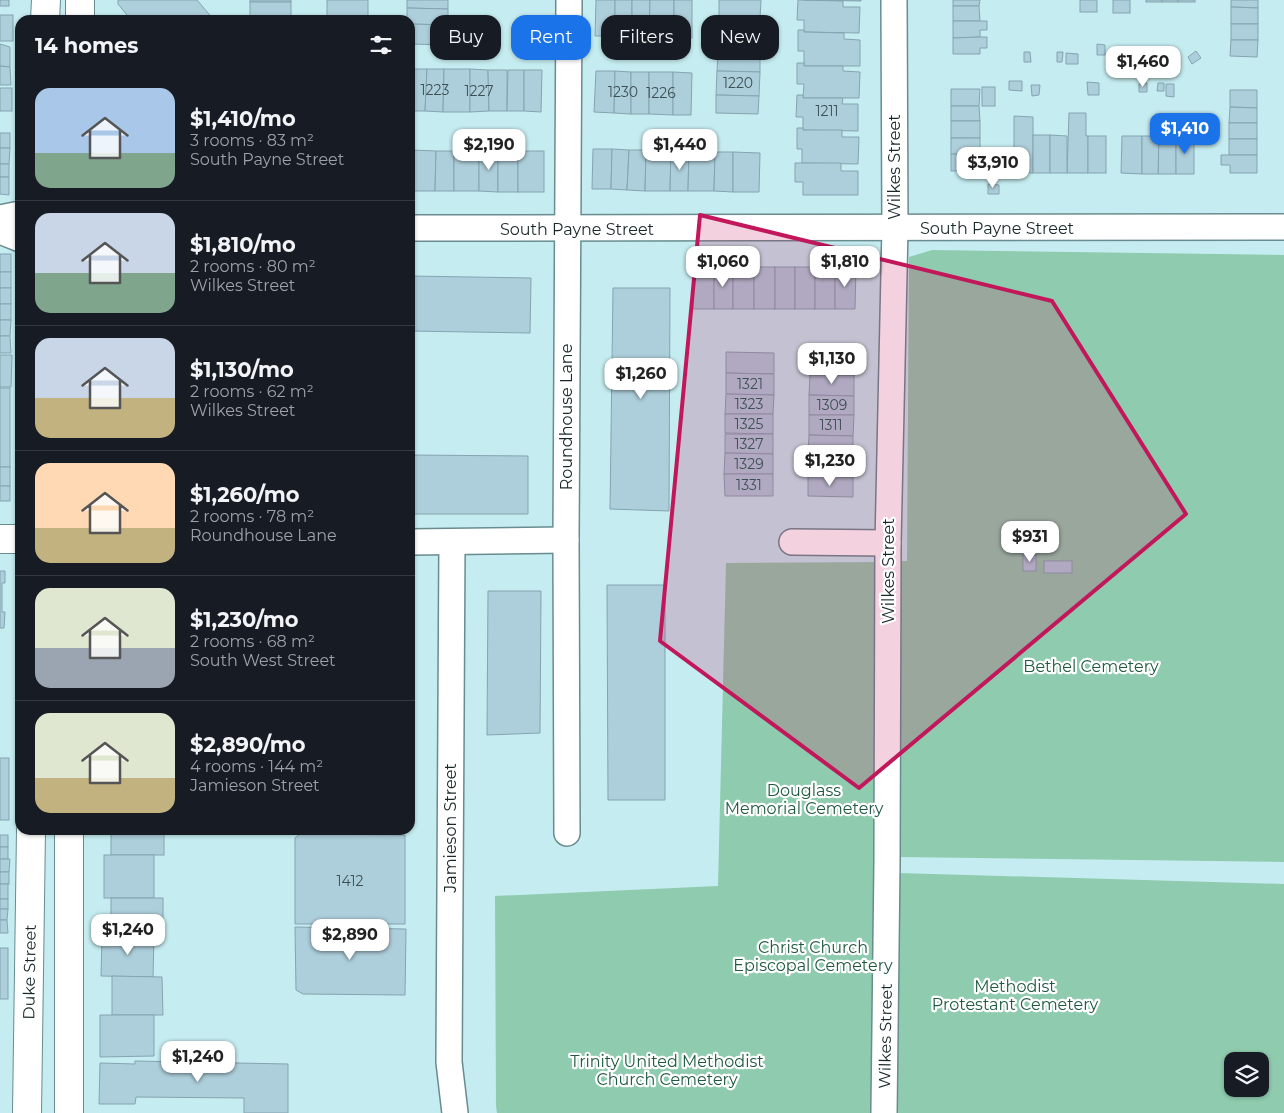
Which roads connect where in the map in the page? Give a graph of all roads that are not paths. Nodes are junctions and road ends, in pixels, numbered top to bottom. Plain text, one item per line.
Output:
1 (46, 0) edge
2 (80, 0) edge
3 (569, 0) edge
4 (894, 0) edge
5 (45, 15) edge
6 (80, 15) edge
7 (15, 215) edge
8 (0, 218) edge
9 (1284, 227) edge
10 (415, 228) edge
11 (895, 228) junction
12 (567, 229) junction
13 (0, 231) edge
14 (15, 237) edge
15 (0, 539) edge
16 (15, 539) edge
17 (566, 540) junction
18 (415, 542) edge
19 (452, 542) junction
20 (792, 542) dead end
21 (888, 543) junction
22 (567, 833) dead end
23 (31, 835) edge
24 (69, 835) edge
25 (27, 1113) edge
26 (69, 1113) edge
27 (455, 1113) edge
28 (884, 1113) edge

1 - 5 main road
2 - 6 main road
3 - 12 street, Roundhouse Lane
4 - 11 street, Wilkes Street
7 - 8 street
9 - 11 street, South Payne Street
10 - 12 street, South Payne Street
11 - 12 street, South Payne Street
11 - 21 street, Wilkes Street
12 - 17 street, Roundhouse Lane
13 - 14 street
15 - 16 main road
17 - 19 street
17 - 22 street, Roundhouse Lane
18 - 19 street
19 - 27 street, Jamieson Street
20 - 21 street
21 - 28 street, Wilkes Street
23 - 25 main road, Duke Street
24 - 26 main road

